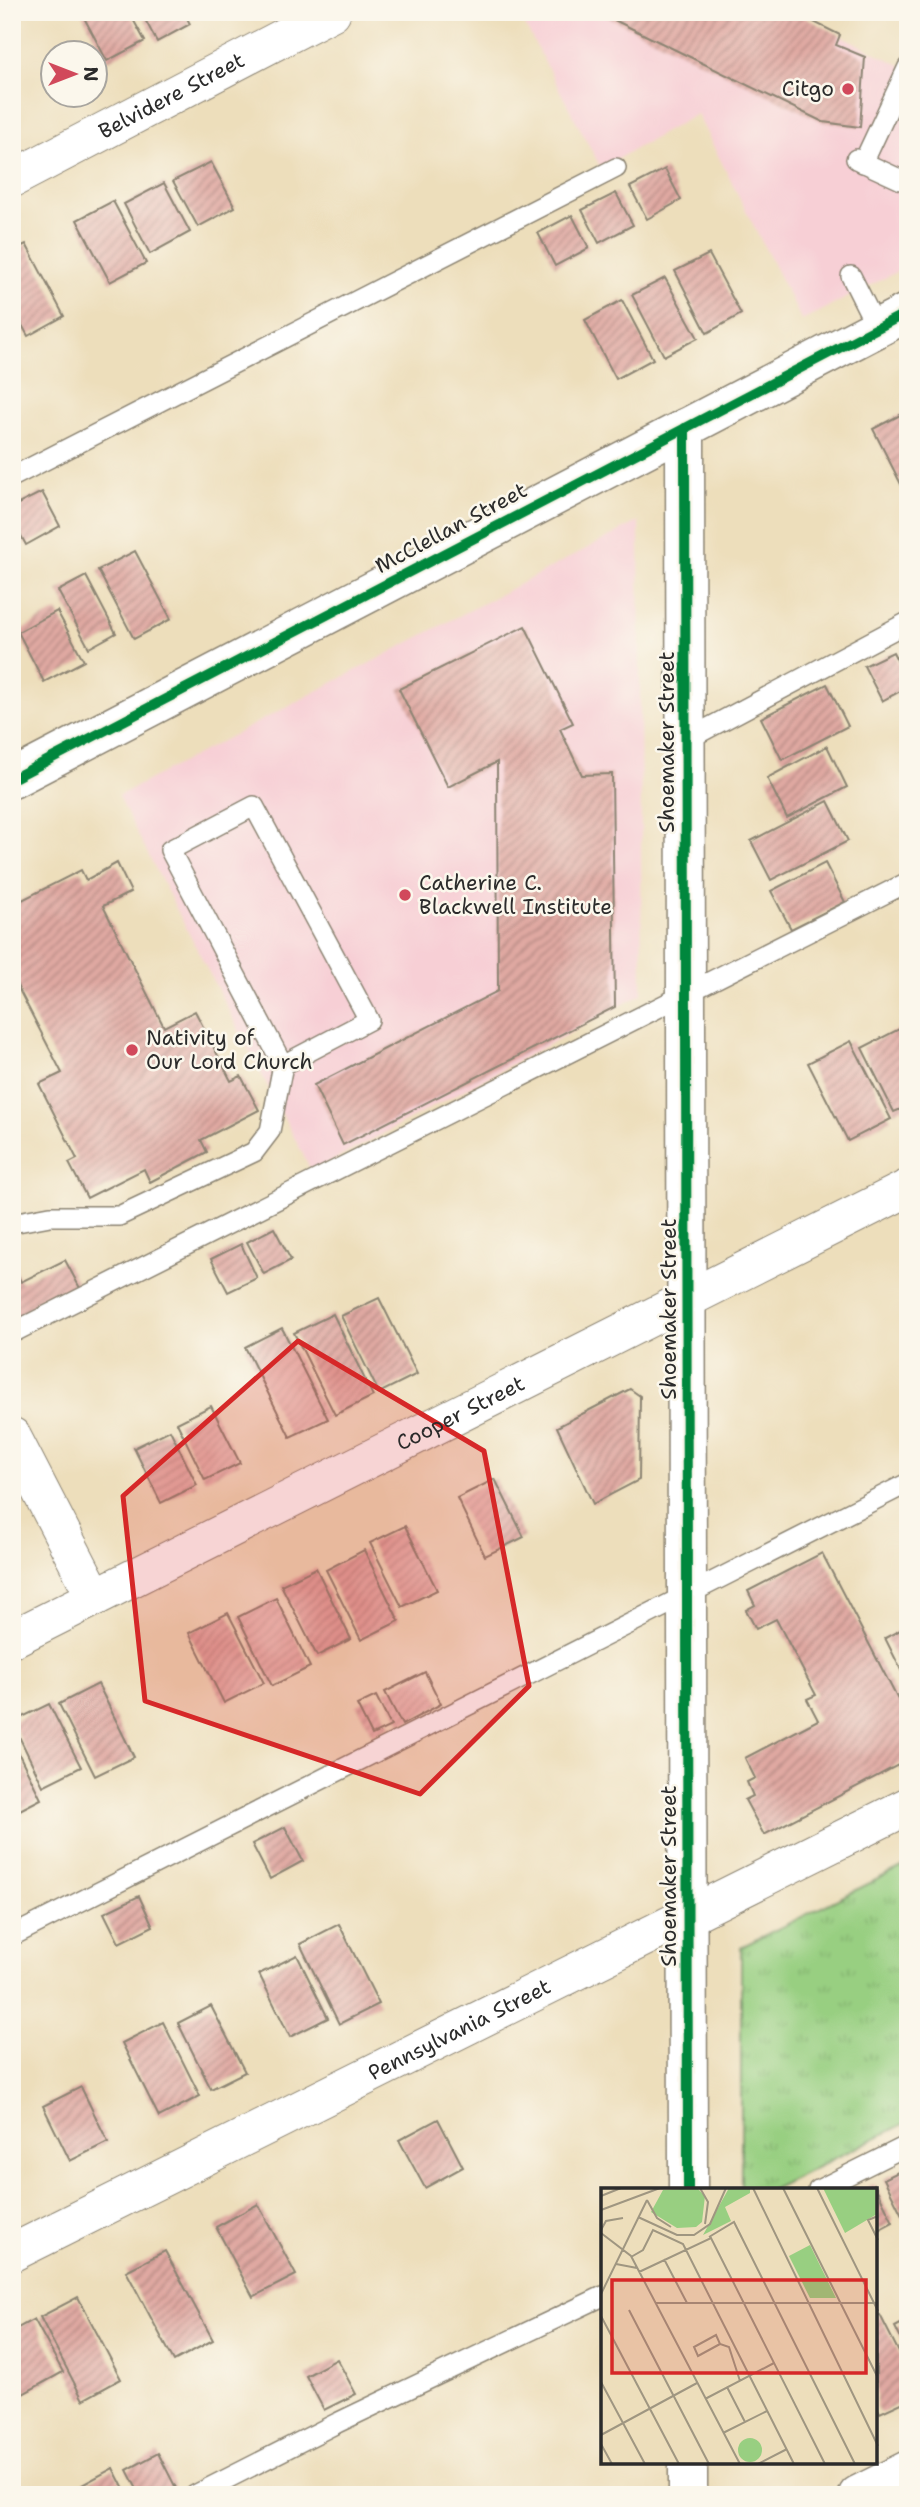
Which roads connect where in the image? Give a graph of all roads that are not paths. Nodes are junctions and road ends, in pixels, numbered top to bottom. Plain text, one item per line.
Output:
1 (330, 13) edge
2 (908, 67) edge
3 (617, 168) dead end
4 (12, 179) edge
5 (908, 183) edge
6 (851, 276) dead end
7 (893, 320) edge
8 (685, 428) junction
9 (12, 477) edge
10 (908, 622) edge
11 (686, 740) junction
12 (12, 779) edge
13 (908, 882) edge
14 (687, 993) junction
15 (284, 1065) junction
16 (908, 1188) edge
17 (12, 1223) edge
18 (688, 1298) junction
19 (12, 1333) edge
20 (12, 1436) edge
21 (908, 1483) edge
22 (688, 1595) junction
23 (95, 1597) junction
24 (12, 1639) edge
25 (908, 1806) edge
26 (688, 1916) junction
27 (12, 1936) edge
28 (908, 2145) edge
29 (688, 2188) edge
30 (822, 2188) edge
31 (12, 2253) edge
32 (601, 2298) edge
33 (688, 2465) edge
34 (908, 2470) edge
35 (195, 2495) edge
36 (688, 2495) edge
37 (858, 2495) edge

1 - 4 street, Belvidere Street
2 - 5 lane
3 - 9 lane
6 - 7 lane
7 - 8 street, McClellan Street
8 - 11 street, Shoemaker Street
8 - 12 street, McClellan Street
10 - 11 lane
11 - 14 street, Shoemaker Street
13 - 14 lane
14 - 18 street, Shoemaker Street
14 - 19 lane
15 - 15 lane
15 - 17 lane
16 - 18 street, Cooper Street
18 - 22 street, Shoemaker Street
18 - 23 street, Cooper Street
20 - 23 street
21 - 22 lane
22 - 26 street, Shoemaker Street
22 - 27 lane
23 - 24 street, Cooper Street
25 - 26 street, Pennsylvania Street
26 - 29 street, Shoemaker Street
26 - 31 street, Pennsylvania Street
28 - 30 lane
32 - 35 lane
33 - 36 street
34 - 37 street

